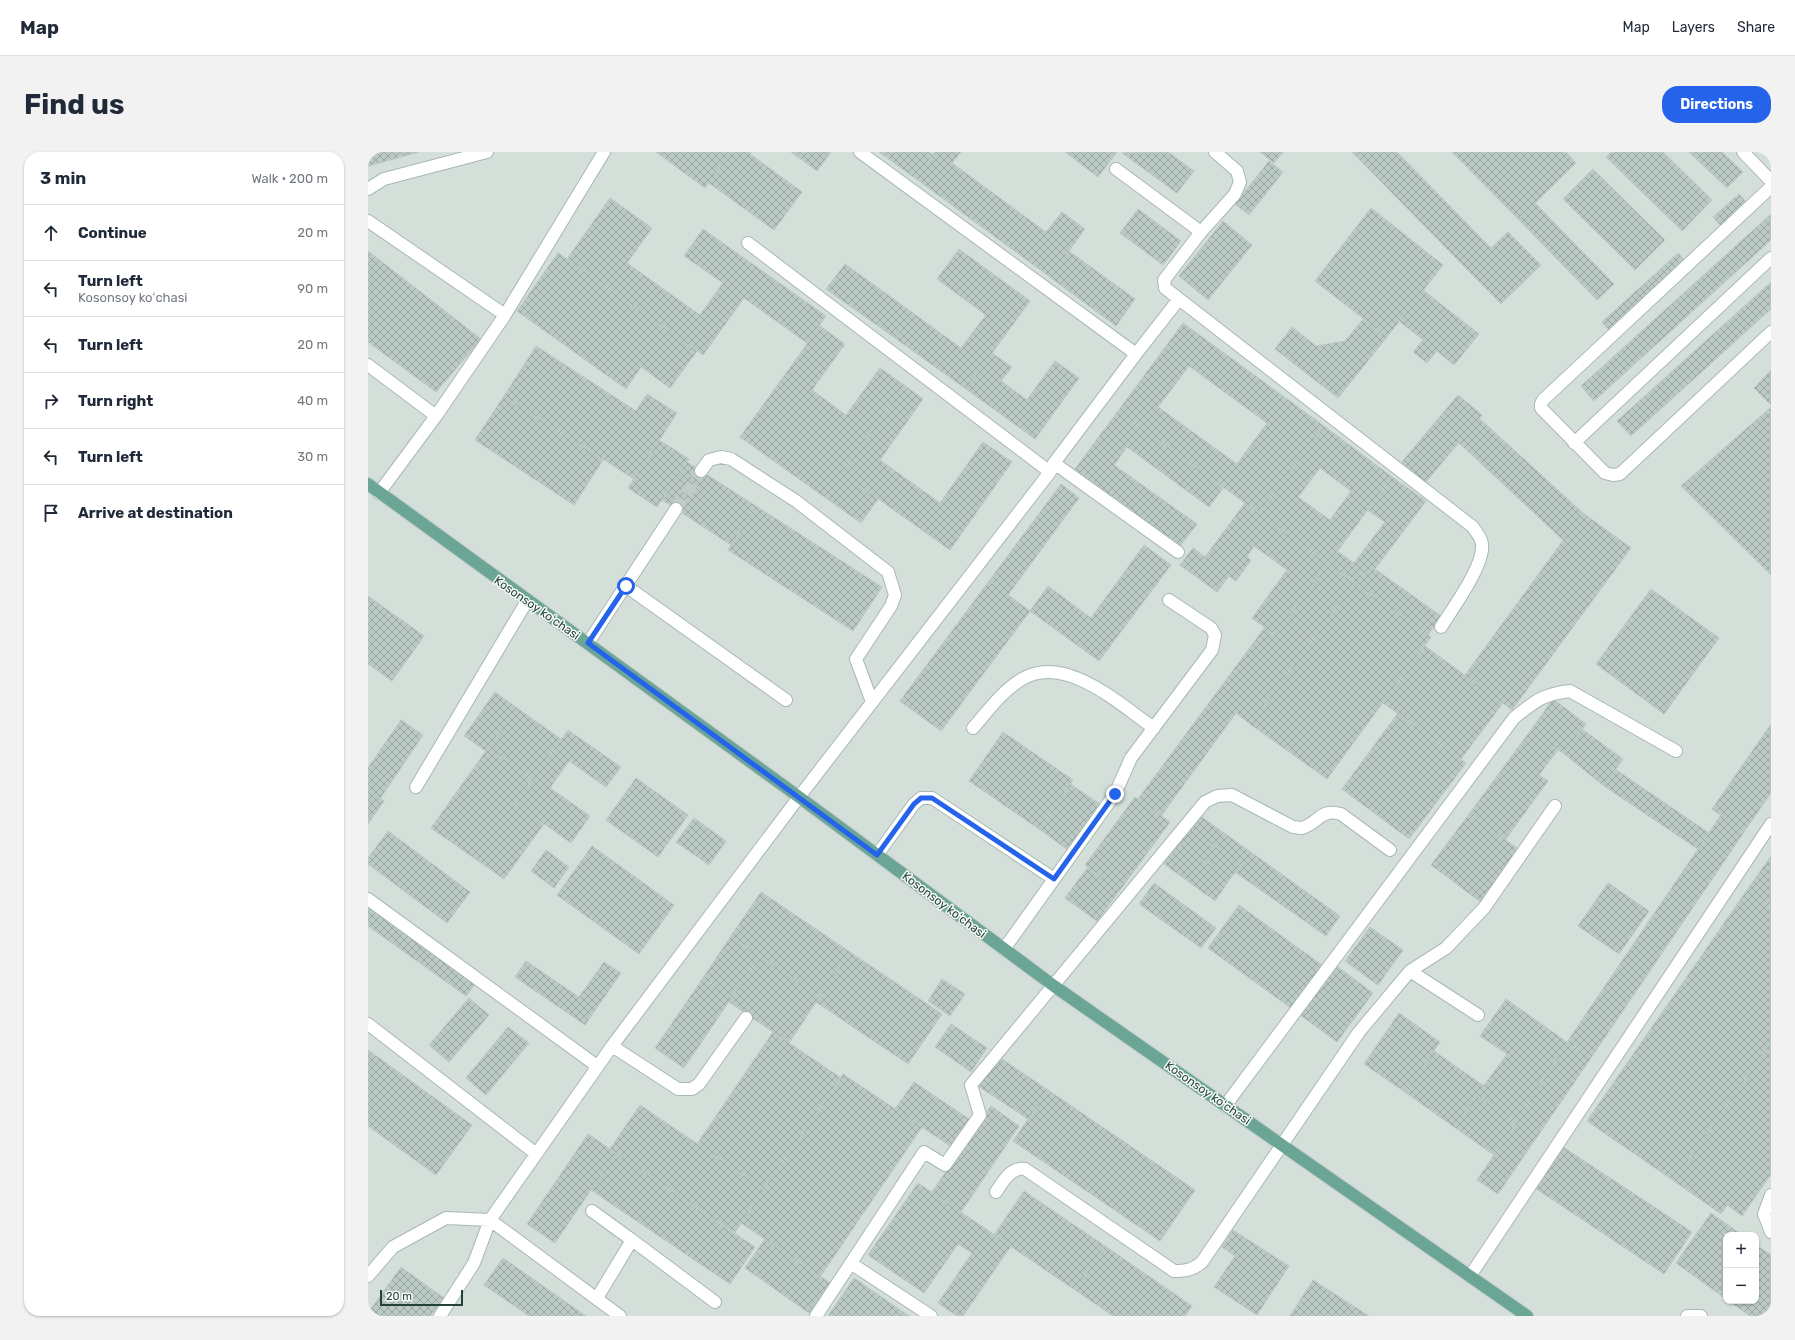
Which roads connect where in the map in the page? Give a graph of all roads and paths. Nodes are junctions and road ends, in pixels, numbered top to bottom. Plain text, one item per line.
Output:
1 (487, 152) edge
2 (604, 152) edge
3 (860, 152) edge
4 (1215, 152) edge
5 (1743, 152) edge
6 (1116, 169) dead end
7 (1771, 181) edge
8 (1771, 187) edge
9 (368, 189) edge
10 (368, 221) edge
11 (1201, 232) junction
12 (748, 243) dead end
13 (1771, 258) edge
14 (1179, 300) junction
15 (505, 315) junction
16 (1771, 332) edge
17 (1136, 354) junction
18 (368, 364) edge
19 (436, 416) junction
20 (1574, 443) junction
21 (1052, 468) junction
22 (701, 471) tunnel mouth
23 (368, 484) edge
24 (379, 492) junction
25 (676, 509) tunnel mouth
26 (1178, 552) dead end
27 (626, 586) junction
28 (1169, 600) dead end
29 (527, 601) junction
30 (1441, 627) dead end
31 (588, 643) junction
32 (786, 700) dead end
33 (872, 702) junction
34 (973, 728) dead end
35 (1154, 728) junction
36 (1676, 751) dead end
37 (416, 787) dead end
38 (799, 797) junction
39 (1555, 806) dead end
40 (1771, 824) edge
41 (1390, 850) dead end
42 (877, 855) junction
43 (1054, 879) junction
44 (368, 899) edge
45 (1004, 950) junction
46 (1410, 971) junction
47 (1054, 986) junction
48 (1478, 1015) dead end
49 (746, 1018) dead end
50 (368, 1024) edge
51 (612, 1046) junction
52 (597, 1066) junction
53 (1225, 1106) junction
54 (1282, 1146) junction
55 (535, 1153) junction
56 (996, 1192) dead end
57 (1771, 1195) edge
58 (592, 1212) dead end
59 (490, 1220) junction
60 (1771, 1232) edge
61 (632, 1240) junction
62 (852, 1264) junction
63 (368, 1276) edge
64 (1470, 1276) junction
65 (597, 1298) junction
66 (715, 1302) dead end
67 (440, 1316) edge
68 (620, 1316) edge
69 (816, 1316) edge
70 (931, 1316) edge
71 (1527, 1316) edge
72 (1687, 1316) edge
73 (1701, 1316) edge

1 - 9 lane
2 - 15 lane
3 - 17 lane
4 - 11 lane
5 - 7 lane
6 - 11 lane
8 - 20 lane
10 - 15 lane
11 - 14 lane
12 - 21 lane
13 - 20 lane
14 - 17 lane
14 - 30 lane
15 - 19 lane
16 - 20 lane
17 - 21 lane
18 - 19 lane
19 - 24 lane
21 - 26 lane
21 - 33 lane
22 - 33 lane
23 - 24 main road, Kosonsoy koʻchasi
24 - 29 main road, Kosonsoy koʻchasi
25 - 27 lane
27 - 31 lane
27 - 32 lane
28 - 35 lane
29 - 31 main road, Kosonsoy koʻchasi
29 - 37 lane
31 - 38 main road, Kosonsoy koʻchasi
33 - 38 lane
34 - 35 lane
35 - 43 lane
36 - 53 lane
38 - 42 main road, Kosonsoy koʻchasi
38 - 51 lane
39 - 46 lane
40 - 64 lane
41 - 47 lane
42 - 43 lane
42 - 45 main road, Kosonsoy koʻchasi
43 - 45 lane
44 - 52 lane
45 - 47 main road, Kosonsoy koʻchasi
46 - 48 lane
46 - 54 lane
47 - 53 main road, Kosonsoy koʻchasi
47 - 62 lane
49 - 51 lane
50 - 55 lane
51 - 52 lane
52 - 55 lane
53 - 54 main road, Kosonsoy koʻchasi
54 - 56 lane
54 - 64 main road, Kosonsoy koʻchasi
55 - 59 lane
57 - 60 lane
58 - 61 lane
59 - 63 lane
59 - 65 lane
59 - 67 lane
61 - 65 lane
61 - 66 lane
62 - 69 lane
62 - 70 lane
64 - 71 main road, Kosonsoy koʻchasi
65 - 68 lane
72 - 73 lane

